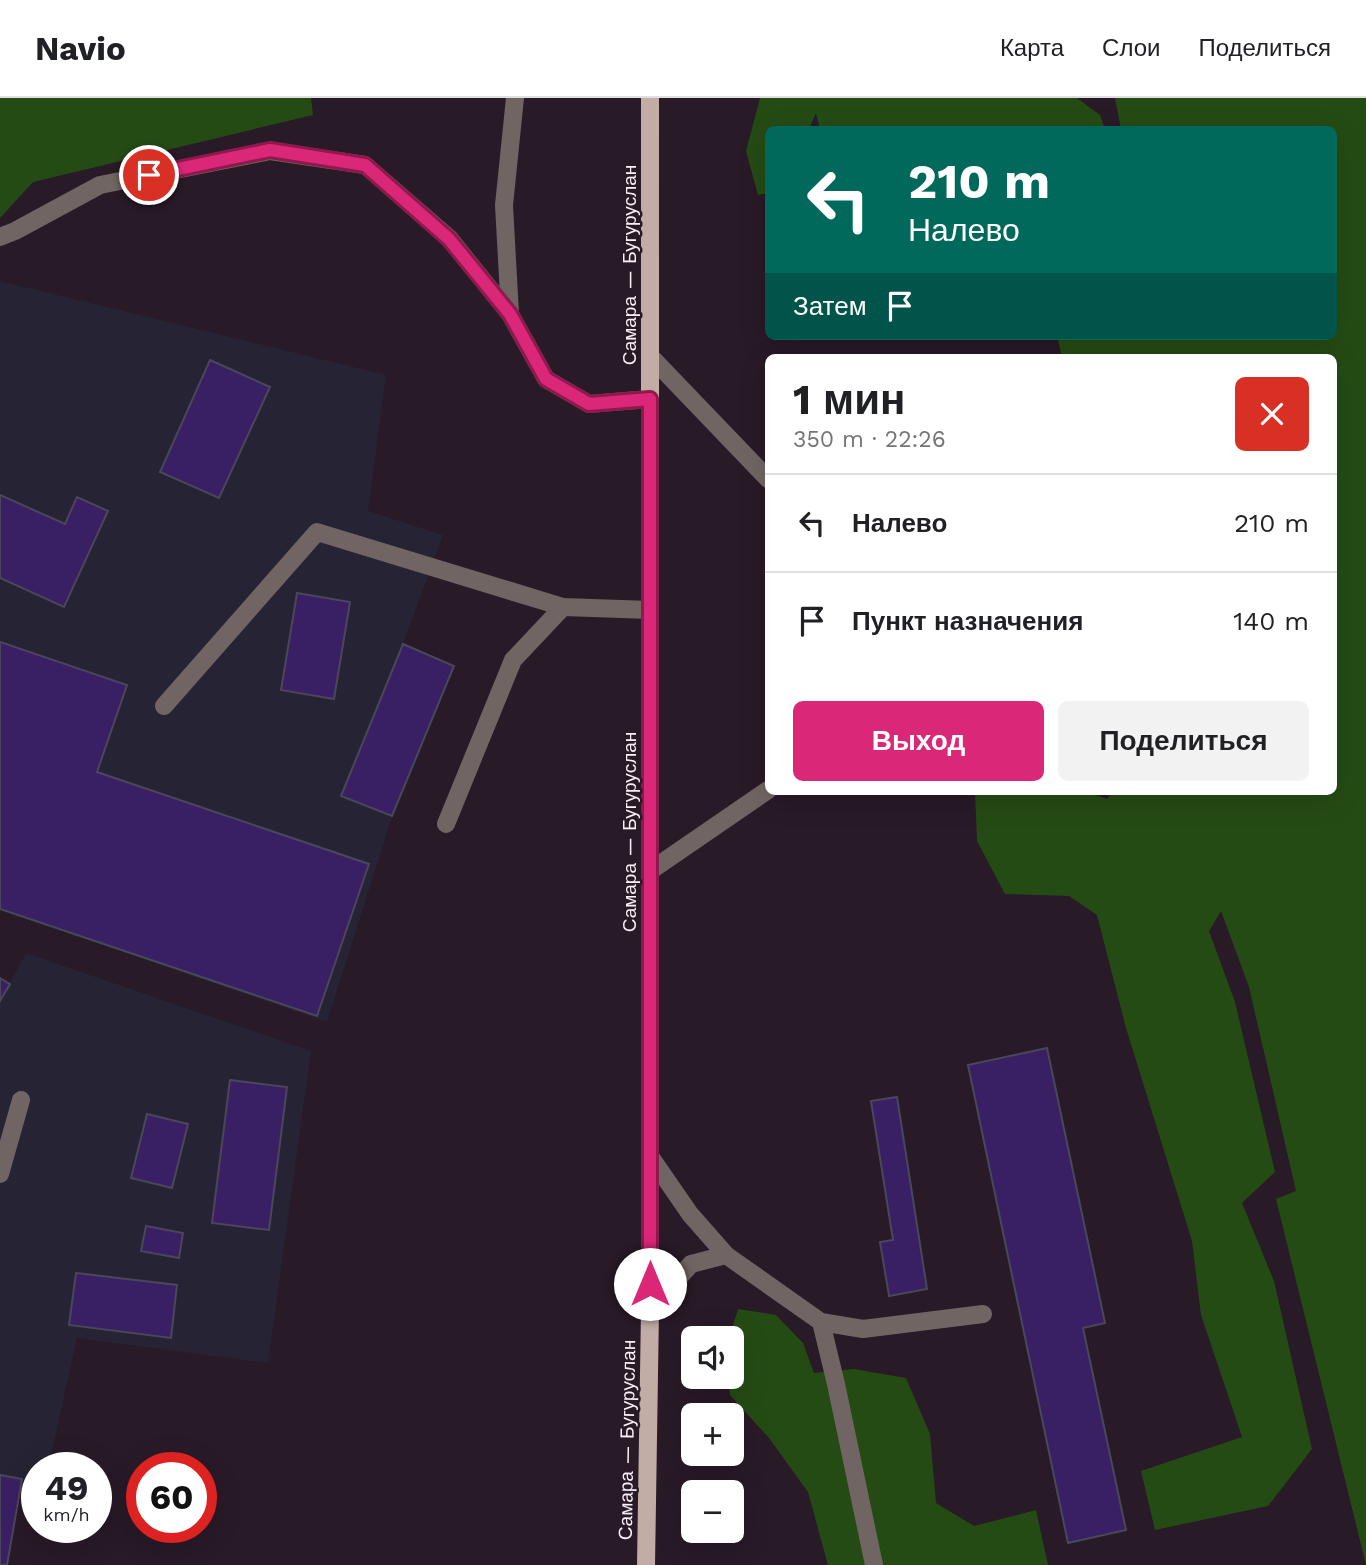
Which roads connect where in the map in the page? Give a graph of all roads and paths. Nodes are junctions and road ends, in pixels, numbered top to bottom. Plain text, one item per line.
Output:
1 (515, 98) edge
2 (650, 98) edge
3 (0, 237) edge
4 (510, 314) junction
5 (650, 356) junction
6 (650, 399) junction
7 (765, 476) edge
8 (563, 607) junction
9 (650, 610) junction
10 (164, 706) dead end
11 (765, 792) edge
12 (446, 824) dead end
13 (650, 871) junction
14 (21, 1100) dead end
15 (650, 1156) junction
16 (0, 1174) edge
17 (726, 1255) junction
18 (650, 1310) junction
19 (983, 1314) dead end
20 (821, 1322) junction
21 (646, 1565) edge
22 (874, 1565) edge

1 - 4 lane
2 - 5 main road, Самара — Бугуруслан
3 - 4 lane
4 - 6 lane
5 - 6 main road, Самара — Бугуруслан
5 - 7 lane
6 - 9 main road, Самара — Бугуруслан
8 - 9 lane
8 - 10 lane
8 - 12 lane
9 - 13 main road, Самара — Бугуруслан
11 - 13 lane
13 - 15 main road, Самара — Бугуруслан
14 - 16 lane
15 - 17 lane
15 - 18 main road, Самара — Бугуруслан
17 - 18 lane
17 - 20 lane
18 - 21 main road, Самара — Бугуруслан
19 - 20 lane
20 - 22 lane

